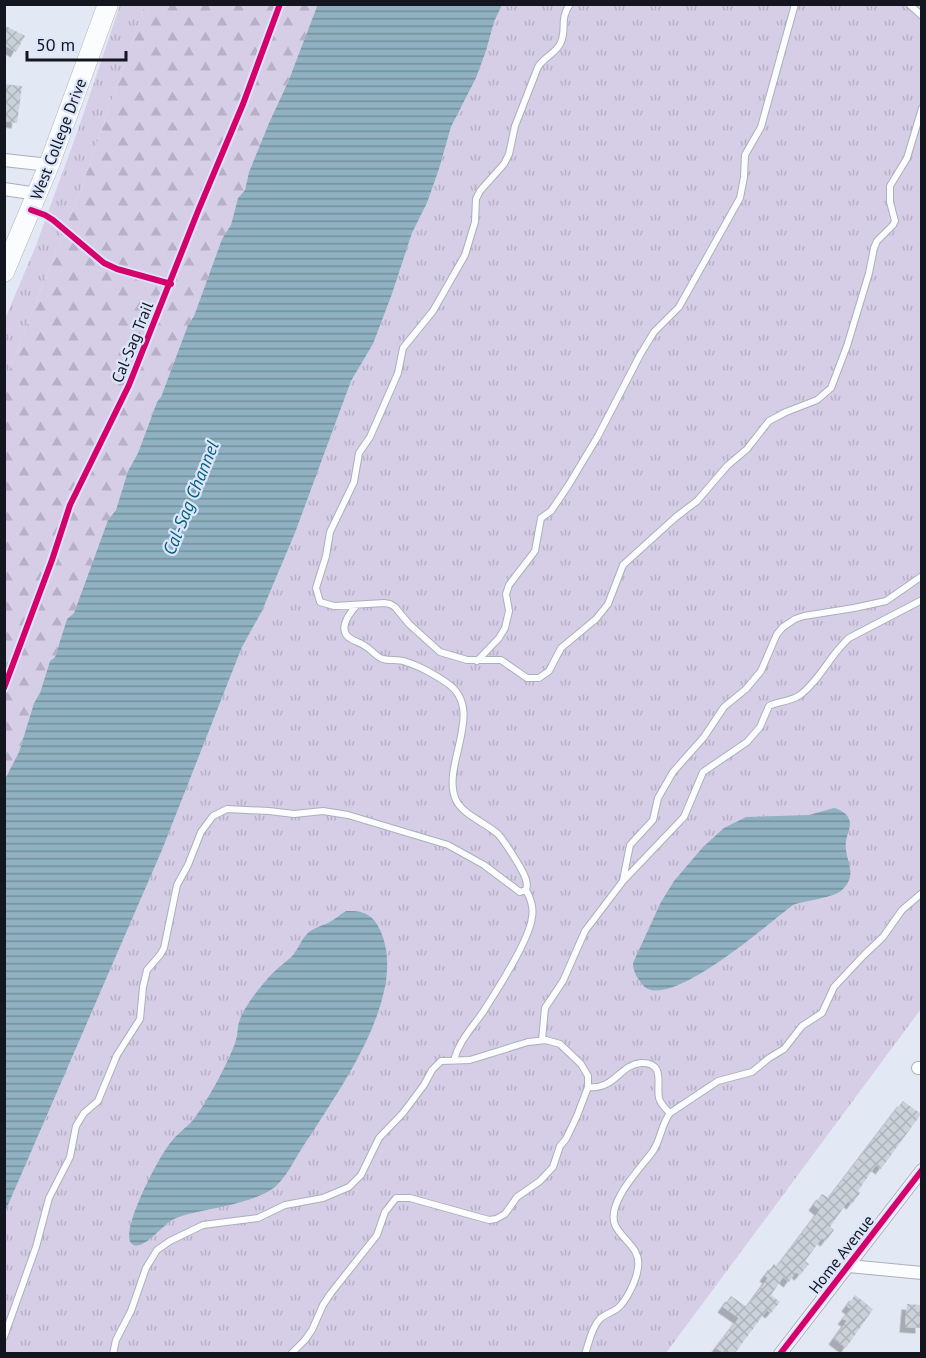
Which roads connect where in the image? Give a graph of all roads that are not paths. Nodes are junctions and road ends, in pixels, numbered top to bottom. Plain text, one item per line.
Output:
1 (108, 4) edge
2 (570, 4) edge
3 (795, 4) edge
4 (909, 4) edge
5 (921, 16) edge
6 (921, 108) edge
7 (4, 160) edge
8 (49, 165) junction
9 (4, 189) edge
10 (37, 194) junction
11 (4, 272) edge
12 (921, 576) edge
13 (921, 600) edge
14 (356, 606) junction
15 (476, 661) junction
16 (623, 881) junction
17 (526, 890) junction
18 (921, 893) edge
19 (542, 1040) junction
20 (454, 1060) junction
21 (588, 1087) junction
22 (670, 1113) junction
23 (921, 1170) edge
24 (849, 1266) junction
25 (921, 1272) edge
26 (4, 1336) edge
27 (113, 1353) edge
28 (291, 1353) edge
29 (585, 1353) edge
30 (780, 1353) edge

1 - 8 main road, West College Drive
2 - 14 lane
3 - 15 lane
4 - 5 lane
6 - 15 lane
7 - 8 street
8 - 10 main road, West College Drive
9 - 10 street
10 - 11 main road, West College Drive
12 - 16 lane
13 - 16 lane
14 - 15 lane
14 - 17 lane
16 - 19 lane
17 - 20 lane
17 - 26 lane
18 - 22 lane
19 - 20 lane
19 - 21 lane
20 - 27 lane
21 - 22 lane
21 - 28 lane
22 - 29 lane
23 - 24 street, Home Avenue
24 - 25 street
24 - 30 street, Home Avenue

